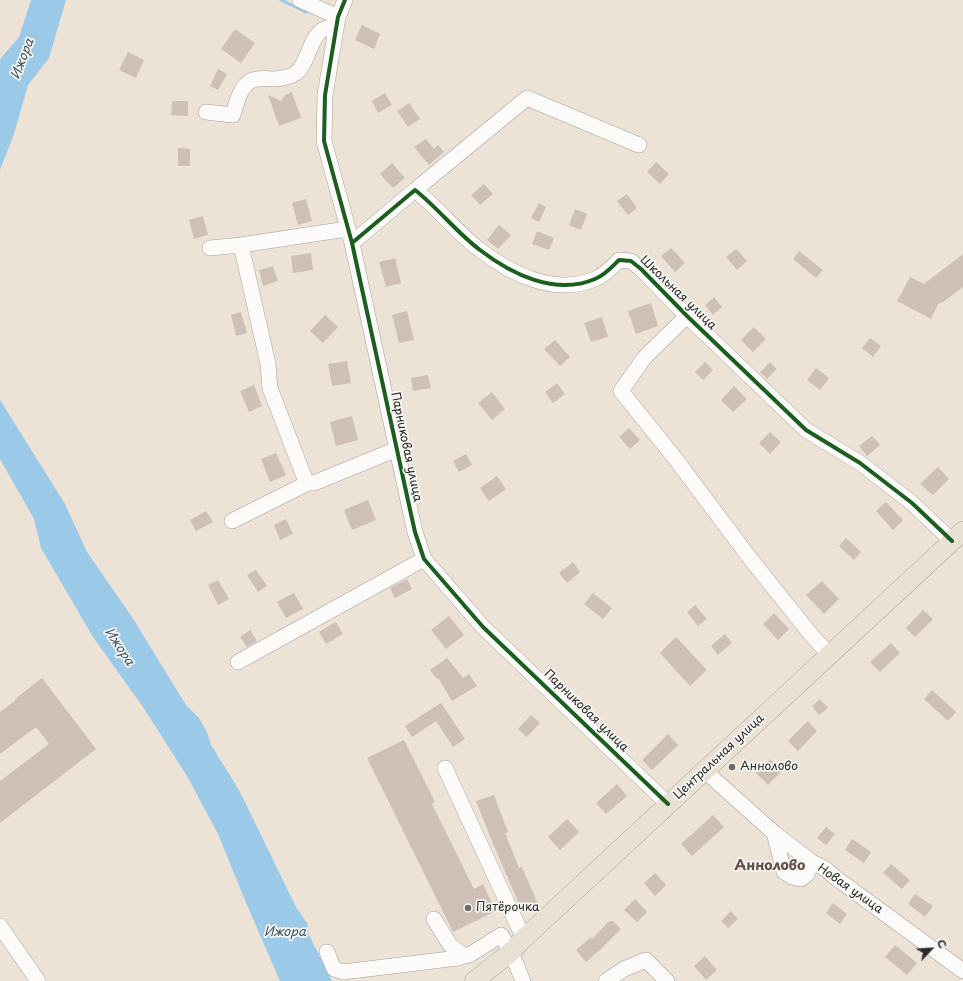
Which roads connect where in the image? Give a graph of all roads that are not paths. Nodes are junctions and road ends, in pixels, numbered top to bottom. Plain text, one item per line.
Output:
1 (300, 0) edge
2 (345, 0) edge
3 (337, 23) junction
4 (206, 112) dead end
5 (640, 145) dead end
6 (415, 190) junction
7 (349, 236) junction
8 (241, 245) junction
9 (210, 248) dead end
10 (687, 316) junction
11 (397, 449) junction
12 (308, 483) junction
13 (232, 521) dead end
14 (958, 536) edge
15 (424, 559) junction
16 (830, 655) junction
17 (238, 662) dead end
18 (444, 768) dead end
19 (705, 771) junction
20 (668, 804) junction
21 (774, 833) junction
22 (812, 862) junction
23 (434, 919) dead end
24 (0, 926) edge
25 (524, 938) junction
26 (327, 952) dead end
27 (510, 952) junction
28 (464, 956) junction
29 (963, 971) edge
30 (38, 981) edge
31 (474, 981) edge
32 (523, 981) edge
33 (606, 981) edge
34 (667, 981) edge

1 - 3 street
2 - 3 street, Парниковая улица
3 - 4 street
3 - 7 street, Парниковая улица
5 - 6 street
6 - 7 street
6 - 10 street, Школьная улица
7 - 8 street
7 - 11 street, Парниковая улица
8 - 9 street
8 - 12 street
10 - 14 street, Школьная улица
10 - 16 street
11 - 12 street
11 - 15 street, Парниковая улица
12 - 13 street
14 - 16 main road, Центральная улица
15 - 17 street
15 - 20 street, Парниковая улица
16 - 19 main road, Центральная улица
18 - 25 street
19 - 20 main road, Центральная улица
19 - 21 street, Новая улица
20 - 25 main road, Центральная улица
21 - 22 street, Новая улица
21 - 22 street
22 - 29 street, Новая улица
23 - 28 street
24 - 30 street
25 - 27 main road, Центральная улица
26 - 28 street
27 - 28 street
27 - 31 main road, Центральная улица
27 - 32 street
33 - 34 street

